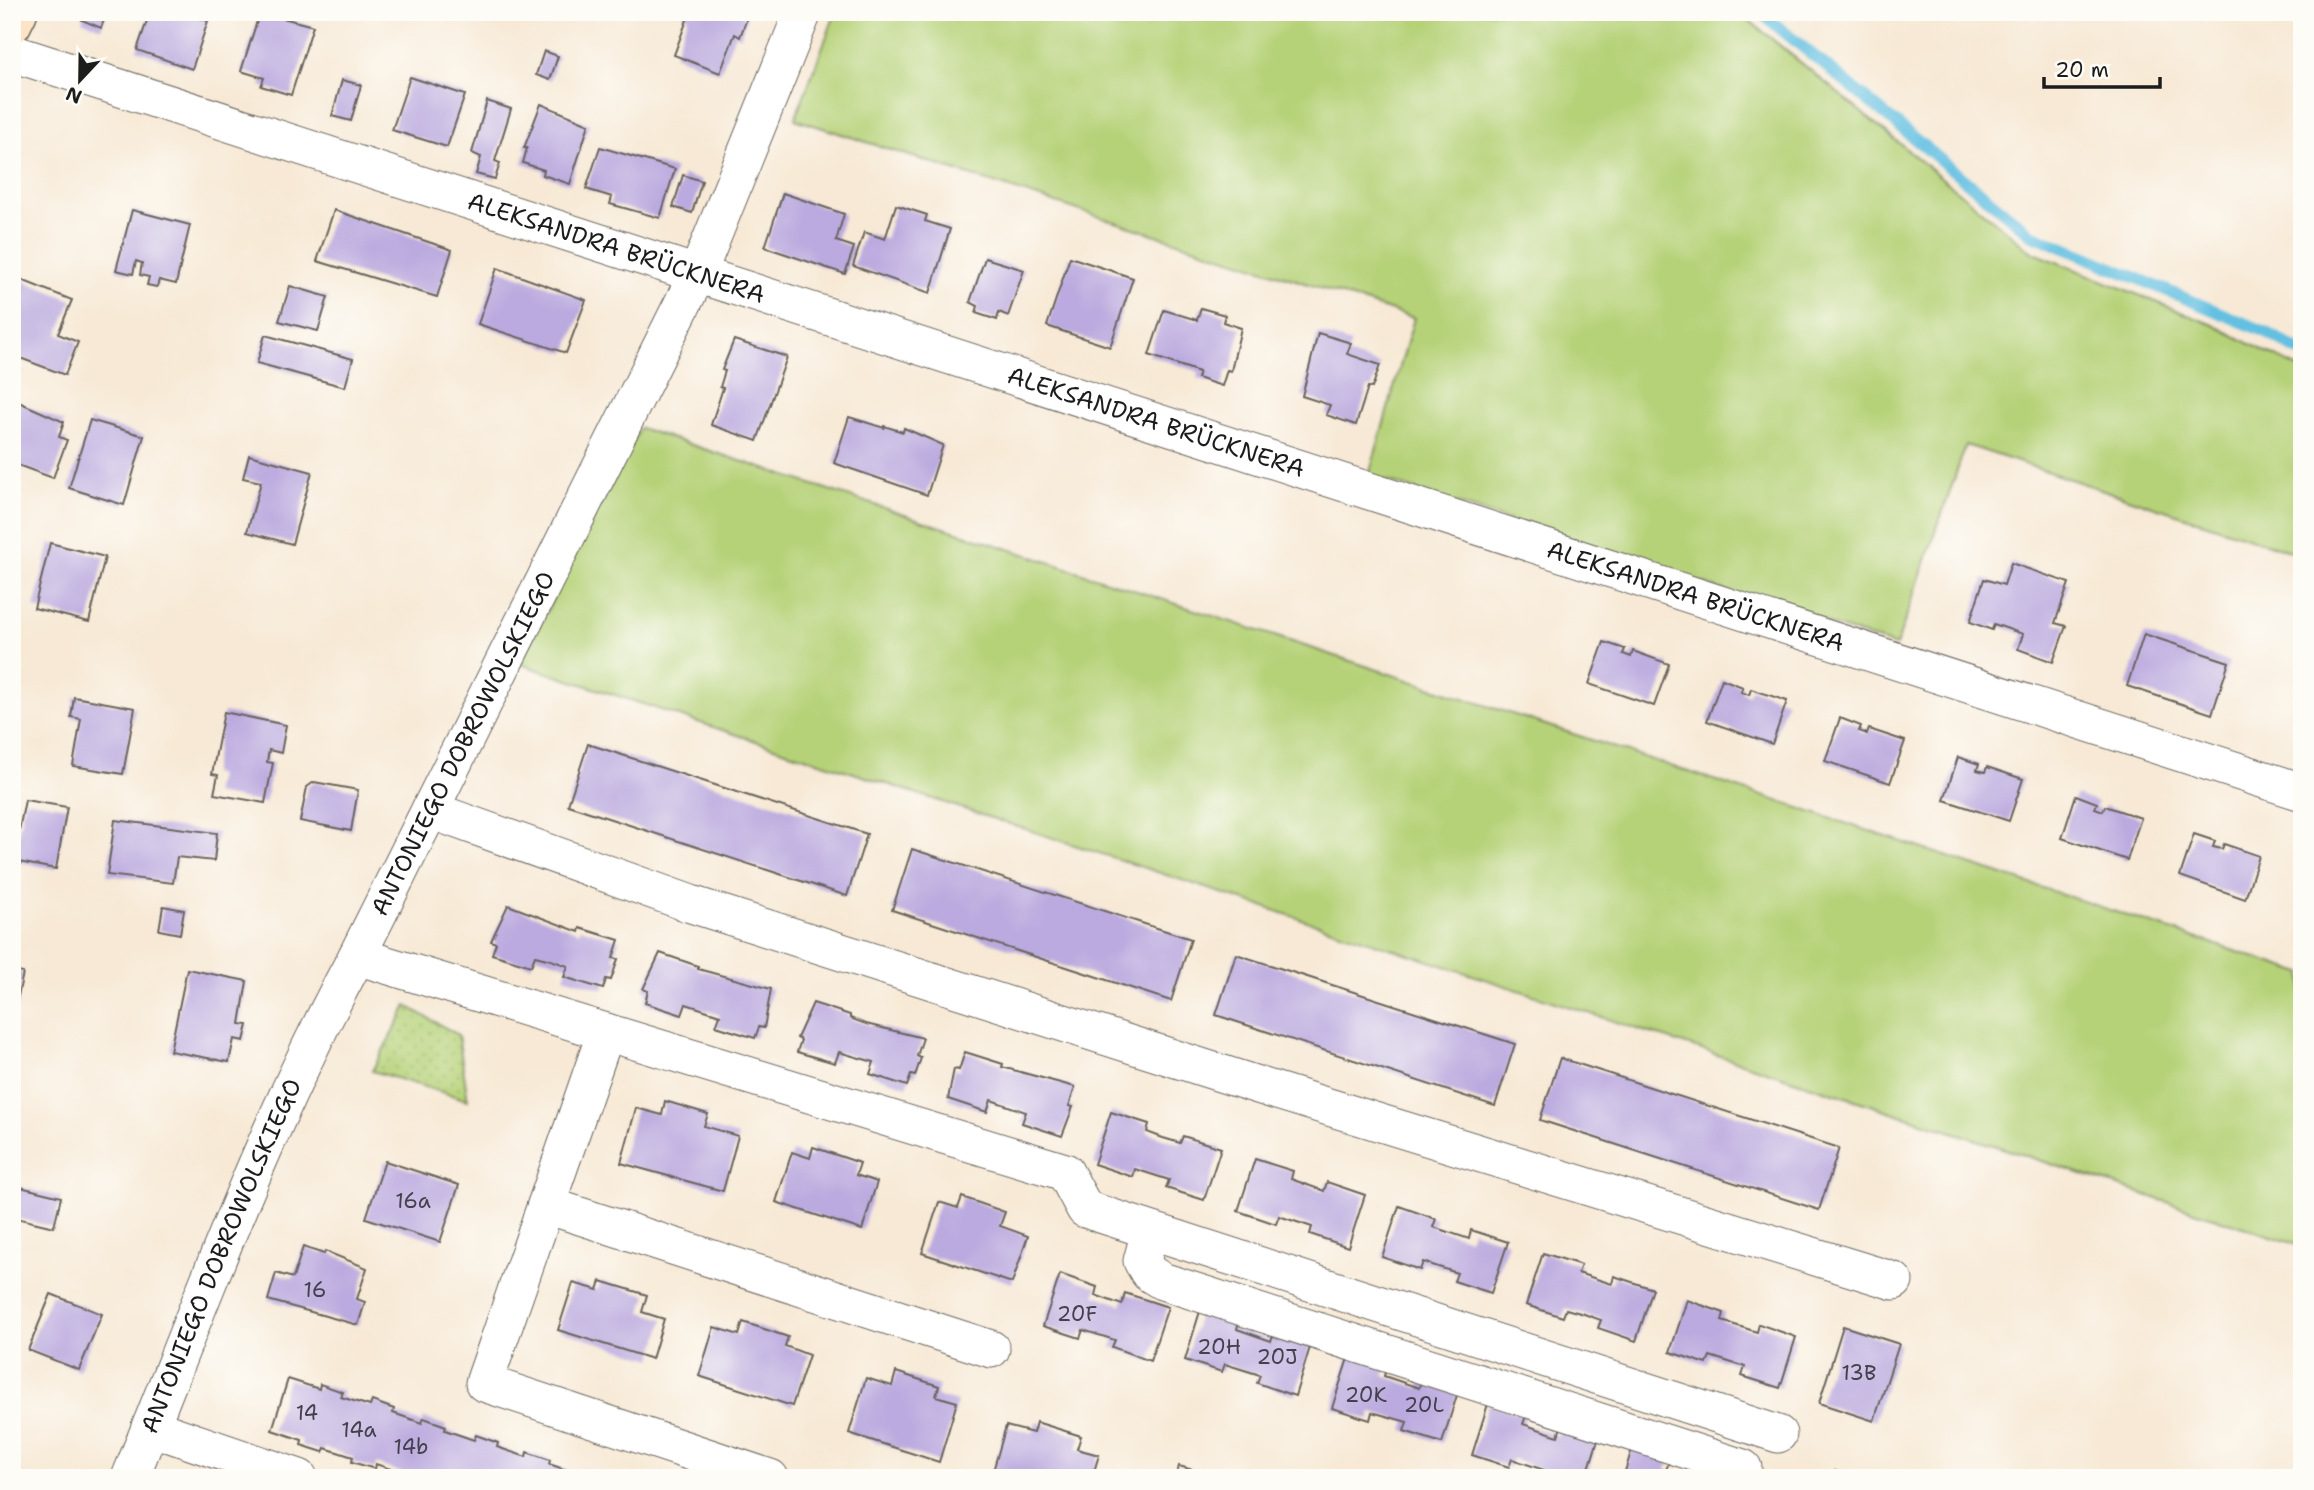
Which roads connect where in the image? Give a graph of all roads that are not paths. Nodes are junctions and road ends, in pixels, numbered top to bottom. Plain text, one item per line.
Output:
1 (18, 12) edge
2 (803, 12) edge
3 (12, 24) edge
4 (12, 53) edge
5 (697, 275) junction
6 (2302, 792) edge
7 (430, 810) junction
8 (357, 956) junction
9 (606, 1032) junction
10 (545, 1205) junction
11 (1150, 1231) junction
12 (1894, 1280) dead end
13 (991, 1349) dead end
14 (150, 1427) junction
15 (1778, 1434) dead end
16 (1744, 1468) dead end
17 (130, 1478) edge
18 (299, 1478) edge
19 (770, 1478) edge

1 - 3 street
2 - 5 street, ANTONIEGO DOBROWOLSKIEGO
4 - 5 street, ALEKSANDRA BRÜCKNERA
5 - 6 street, ALEKSANDRA BRÜCKNERA
5 - 7 street, ANTONIEGO DOBROWOLSKIEGO
7 - 8 street, ANTONIEGO DOBROWOLSKIEGO
7 - 12 street
8 - 9 street
8 - 14 street, ANTONIEGO DOBROWOLSKIEGO
9 - 10 street
9 - 11 street
10 - 13 street
10 - 19 street
11 - 15 street
11 - 16 street
14 - 17 street, ANTONIEGO DOBROWOLSKIEGO
14 - 18 street

